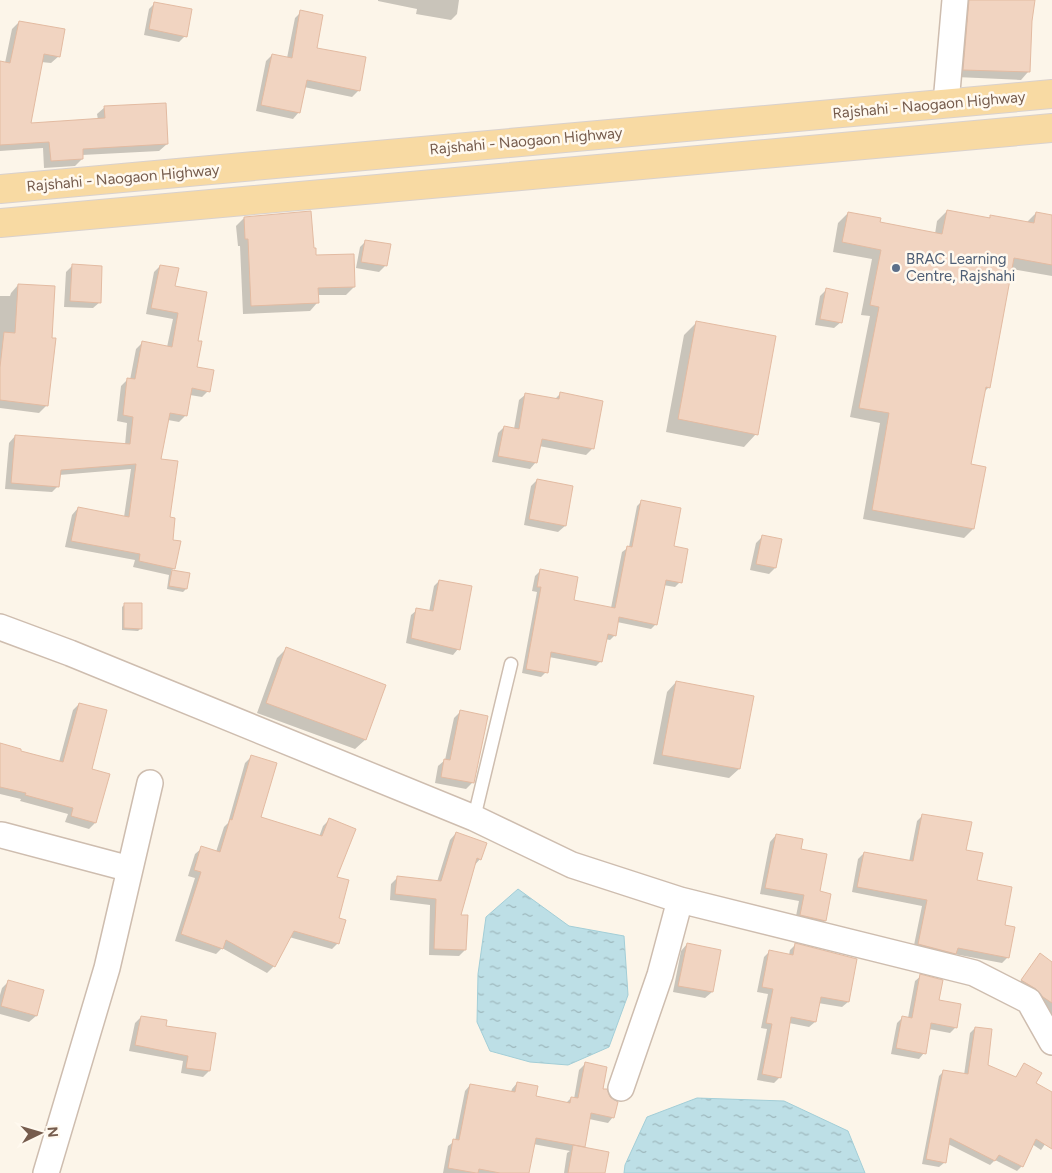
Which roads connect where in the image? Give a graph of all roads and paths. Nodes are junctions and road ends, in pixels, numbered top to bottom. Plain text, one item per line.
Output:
1 (955, 0) edge
2 (1052, 94) edge
3 (946, 103) junction
4 (1052, 128) edge
5 (168, 174) junction
6 (0, 190) edge
7 (172, 207) junction
8 (0, 223) edge
9 (0, 627) edge
10 (511, 664) dead end
11 (150, 783) dead end
12 (474, 818) junction
13 (2, 835) dead end
14 (130, 868) junction
15 (680, 900) junction
16 (1052, 1042) edge
17 (622, 1088) dead end
18 (46, 1173) edge

1 - 3 street
2 - 3 main road, Rajshahi - Naogaon Highway
3 - 5 main road, Rajshahi - Naogaon Highway
4 - 7 main road
5 - 6 main road, Rajshahi - Naogaon Highway
5 - 7 main road
7 - 8 main road
9 - 12 street
10 - 12 lane
11 - 14 street
12 - 15 street
13 - 14 street
14 - 18 street
15 - 16 street
15 - 17 street

